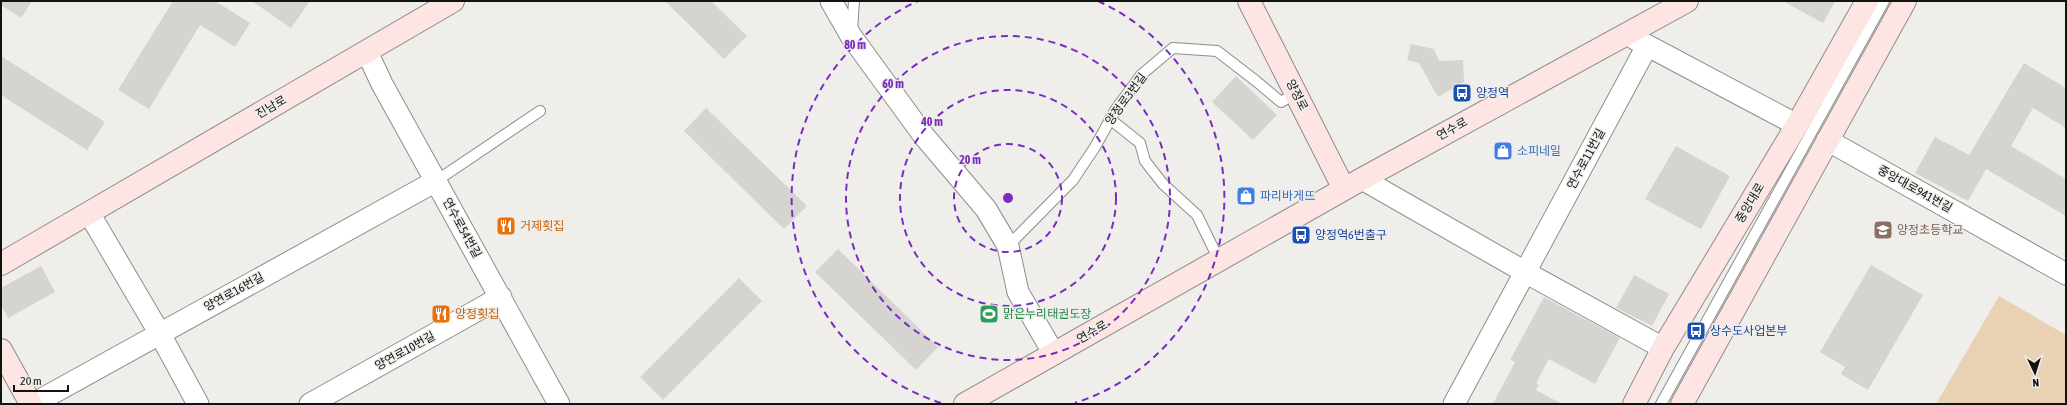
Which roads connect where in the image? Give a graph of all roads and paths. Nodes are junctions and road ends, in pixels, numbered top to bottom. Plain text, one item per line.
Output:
1 (454, 1) edge
2 (831, 1) edge
3 (854, 1) edge
4 (1249, 1) edge
5 (1687, 1) edge
6 (1867, 1) edge
7 (1884, 1) edge
8 (1905, 1) edge
9 (1625, 34) junction
10 (851, 36) junction
11 (1647, 46) junction
12 (367, 52) junction
13 (1296, 93) junction
14 (540, 111) dead end
15 (1110, 119) junction
16 (1796, 125) junction
17 (1827, 140) junction
18 (436, 181) junction
19 (1353, 184) junction
20 (89, 213) junction
21 (1008, 246) junction
22 (1219, 260) junction
23 (1, 264) edge
24 (1525, 272) junction
25 (2066, 274) edge
26 (501, 297) junction
27 (160, 334) junction
28 (1663, 348) junction
29 (1, 350) edge
30 (1054, 354) junction
31 (32, 404) edge
32 (198, 404) edge
33 (310, 404) edge
34 (559, 404) edge
35 (965, 404) edge
36 (1454, 404) edge
37 (1634, 404) edge
38 (1660, 404) edge
39 (1682, 404) edge

1 - 12 main road, 진남로
2 - 10 street
3 - 10 lane
4 - 13 main road, 양정로
5 - 9 main road, 연수로
6 - 16 main road, 중앙대로
7 - 38 lane
8 - 17 main road
9 - 11 street
9 - 19 main road, 연수로
10 - 21 street
11 - 16 street
11 - 24 street, 연수로11번길
12 - 18 street, 연수로54번길
12 - 20 main road, 진남로
13 - 15 lane, 양정로3번길
13 - 19 main road, 양정로
14 - 18 lane
15 - 21 lane, 양정로3번길
15 - 22 lane
16 - 28 main road, 중앙대로
17 - 25 street, 중앙대로941번길
17 - 39 main road
18 - 26 street, 연수로54번길
18 - 27 street, 양연로16번길
19 - 22 main road, 연수로
19 - 24 street
20 - 23 main road, 진남로
20 - 27 street
21 - 30 street
22 - 30 main road, 연수로
24 - 28 street
24 - 36 street, 연수로11번길
26 - 33 street, 양연로10번길
26 - 34 street, 연수로54번길
27 - 31 street, 양연로16번길
27 - 32 street
28 - 37 main road, 중앙대로
29 - 31 main road
30 - 35 main road, 연수로

